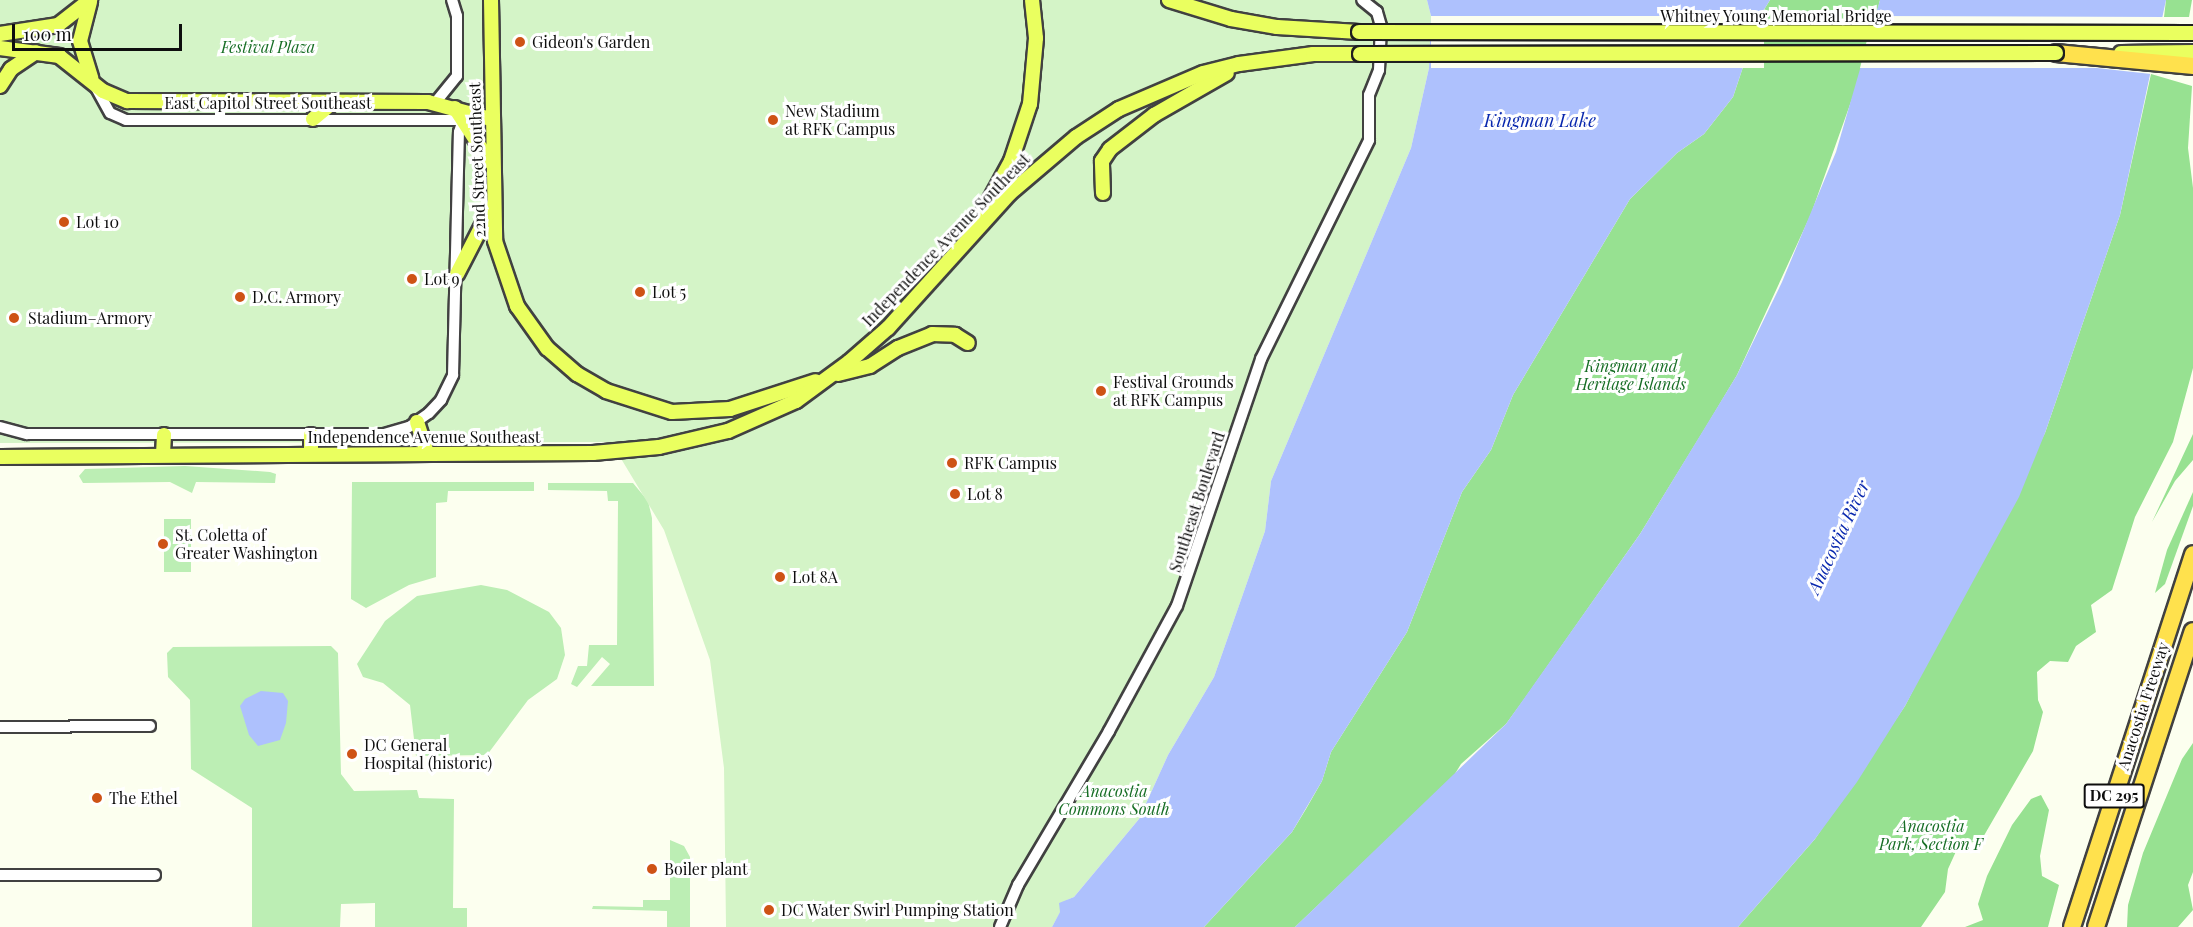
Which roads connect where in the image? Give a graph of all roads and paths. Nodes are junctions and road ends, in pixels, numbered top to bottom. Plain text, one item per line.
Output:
1 (90, 0) edge
2 (452, 0) edge
3 (491, 0) edge
4 (1032, 0) edge
5 (1169, 0) edge
6 (1187, 0) edge
7 (1362, 0) edge
8 (1231, 19) junction
9 (2193, 33) edge
10 (0, 34) edge
11 (0, 48) edge
12 (36, 52) junction
13 (2056, 52) junction
14 (2193, 52) edge
15 (1272, 58) junction
16 (2193, 66) edge
17 (94, 82) junction
18 (0, 86) edge
19 (333, 102) junction
20 (435, 103) junction
21 (459, 114) junction
22 (313, 119) junction
23 (490, 119) junction
24 (491, 163) junction
25 (1103, 193) dead end
26 (492, 206) junction
27 (968, 237) junction
28 (457, 274) junction
29 (968, 342) dead end
30 (831, 376) junction
31 (794, 395) junction
32 (657, 410) joint
33 (417, 422) junction
34 (0, 427) edge
35 (164, 435) junction
36 (311, 435) junction
37 (311, 453) junction
38 (426, 453) junction
39 (163, 454) junction
40 (0, 457) edge
41 (2193, 554) edge
42 (2193, 631) edge
43 (150, 726) dead end
44 (0, 727) edge
45 (0, 875) edge
46 (155, 875) dead end
47 (1000, 927) edge
48 (2072, 927) edge
49 (2096, 927) edge

1 - 10 main road
1 - 17 main road
2 - 20 street, 22nd Street Southeast
3 - 23 main road, 22nd Street Southeast
4 - 27 main road
5 - 8 main road
6 - 8 main road
7 - 47 street, Southeast Boulevard
8 - 9 main road, Whitney Young Memorial Bridge, bridge
11 - 12 main road, East Capitol Street Southeast
12 - 17 main road, East Capitol Street Southeast
12 - 18 main road
13 - 14 main road
13 - 15 main road, Independence Avenue Southeast, bridge
13 - 16 highway
15 - 25 main road
15 - 27 main road, Independence Avenue Southeast
17 - 19 main road, East Capitol Street Southeast
17 - 22 street, East Capitol Street Southeast
19 - 20 main road, East Capitol Street Southeast
19 - 22 main road
20 - 21 main road, East Capitol Street Southeast
21 - 22 street, East Capitol Street Southeast
21 - 23 main road
21 - 24 main road
21 - 28 street, 22nd Street Southeast
23 - 24 main road, 22nd Street Southeast
24 - 26 main road, 22nd Street Southeast
26 - 28 main road
26 - 32 main road, 22nd Street Southeast
27 - 30 main road, Independence Avenue Southeast
28 - 33 street, 22nd Street Southeast
29 - 30 main road
30 - 31 main road, Independence Avenue Southeast
31 - 32 main road, Independence Avenue Southeast
31 - 38 main road, Independence Avenue Southeast
33 - 36 street, Independence Avenue Southeast
33 - 38 main road
34 - 35 street, Independence Avenue Southeast
35 - 36 street, Independence Avenue Southeast
35 - 39 main road
36 - 37 main road
37 - 38 main road, Independence Avenue Southeast
37 - 39 main road, Independence Avenue Southeast
39 - 40 main road, Independence Avenue Southeast
41 - 48 highway, Anacostia Freeway / DC 295
42 - 49 highway, Anacostia Freeway / DC 295
43 - 44 street
45 - 46 street

